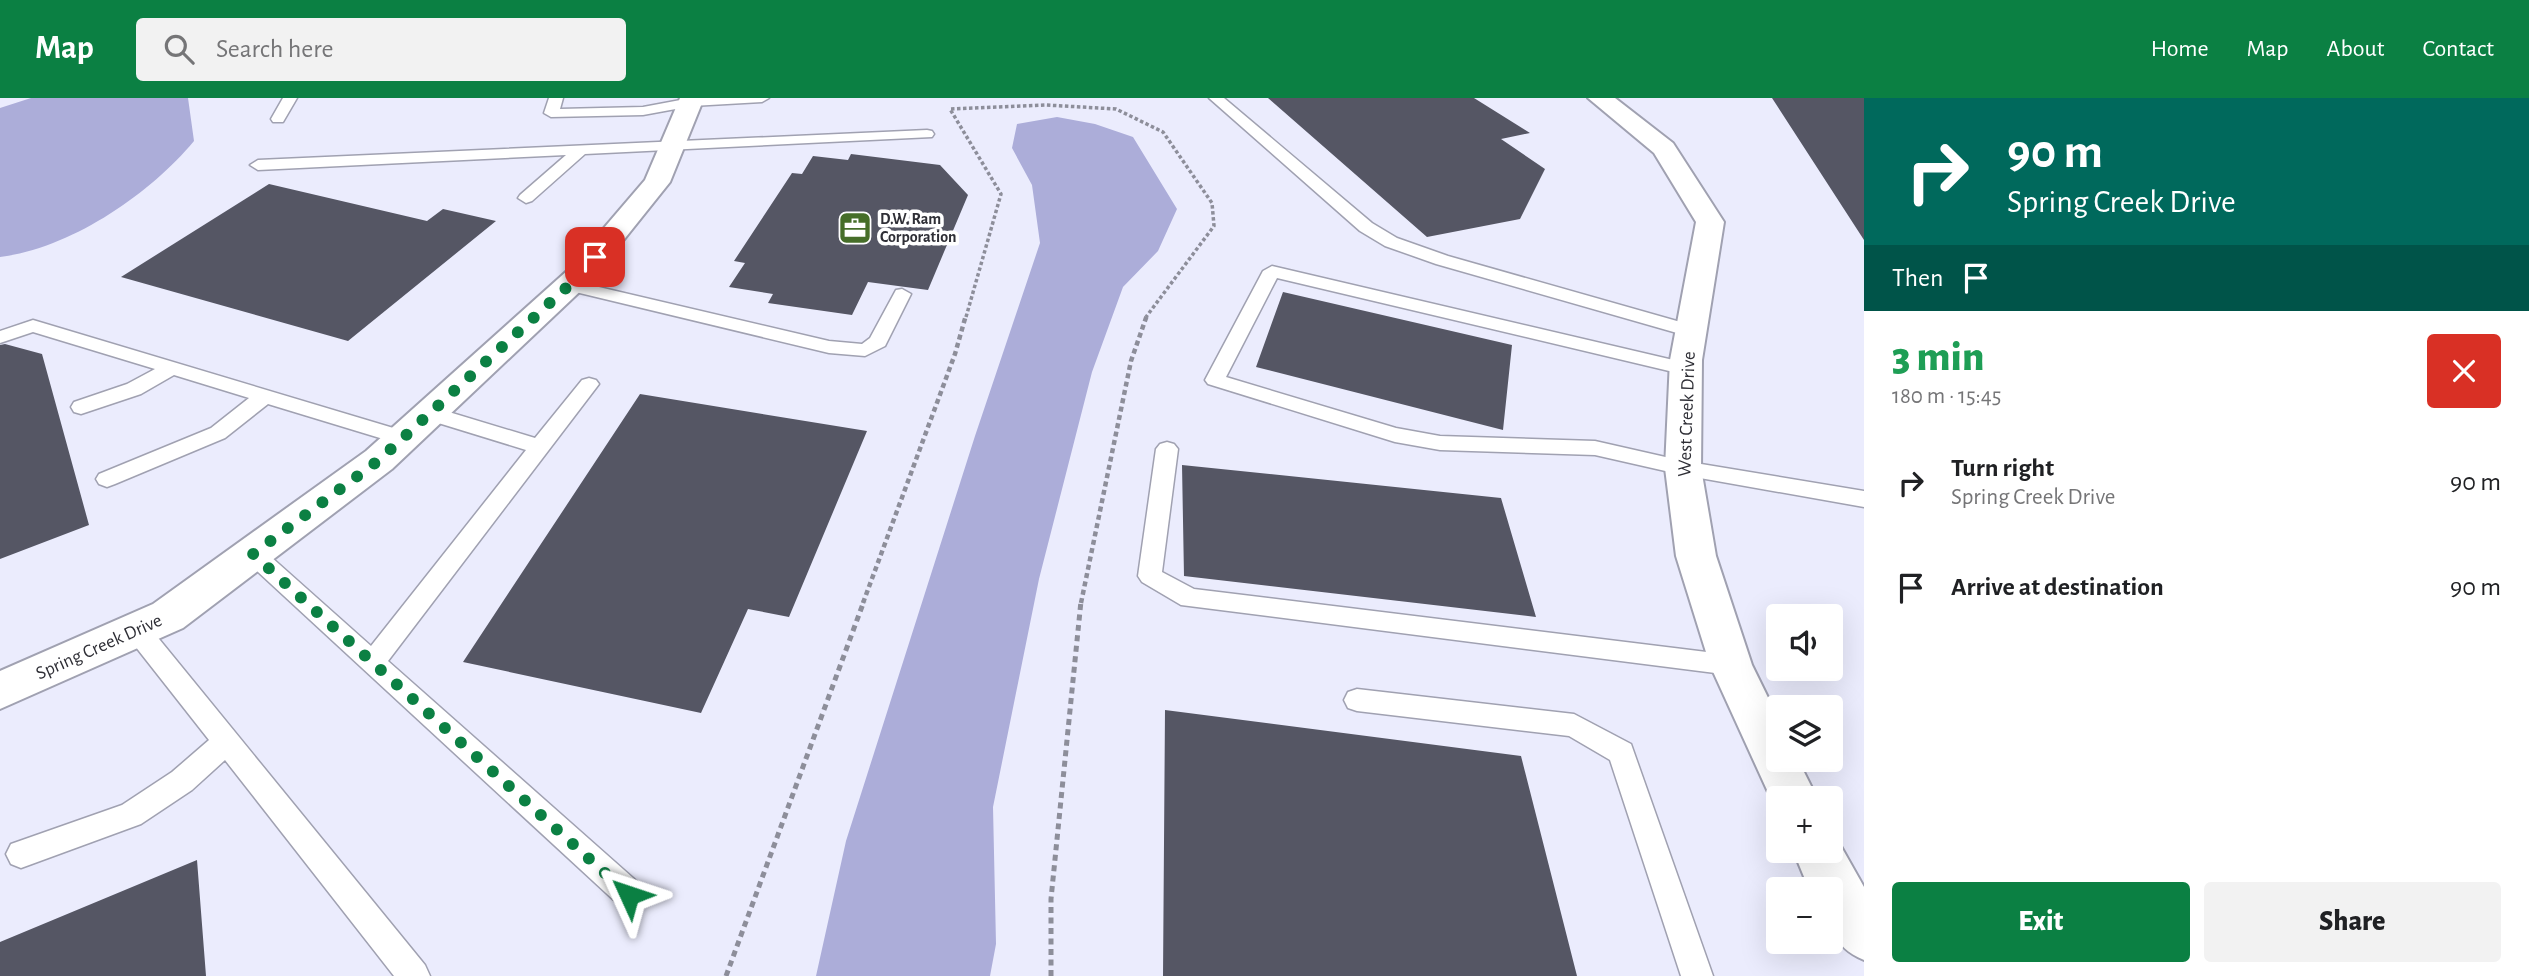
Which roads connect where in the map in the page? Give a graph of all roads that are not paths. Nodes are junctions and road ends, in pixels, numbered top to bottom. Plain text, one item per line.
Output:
1 (290, 98) edge
2 (556, 98) edge
3 (762, 98) edge
4 (1216, 98) edge
5 (1600, 98) edge
6 (692, 100) edge
7 (278, 119) dead end
8 (928, 134) dead end
9 (672, 146) junction
10 (581, 150) junction
11 (258, 165) dead end
12 (526, 198) dead end
13 (569, 285) junction
14 (902, 293) dead end
15 (1691, 331) junction
16 (0, 337) edge
17 (173, 368) junction
18 (1686, 369) junction
19 (589, 384) dead end
20 (265, 397) junction
21 (81, 407) dead end
22 (429, 414) junction
23 (403, 438) junction
24 (540, 447) junction
25 (1167, 449) dead end
26 (1683, 468) junction
27 (107, 479) dead end
28 (1864, 499) edge
29 (253, 554) junction
30 (137, 630) junction
31 (373, 662) junction
32 (1731, 665) junction
33 (0, 691) edge
34 (1357, 700) dead end
35 (227, 741) junction
36 (1787, 786) edge
37 (21, 854) dead end
38 (1823, 863) edge
39 (629, 895) dead end
40 (1864, 934) edge
41 (414, 976) edge
42 (1697, 976) edge

1 - 7 lane
2 - 6 lane
3 - 6 lane
4 - 15 lane
5 - 15 street, West Creek Drive
6 - 9 street, Spring Creek Drive
8 - 9 lane
9 - 10 lane
9 - 13 street, Spring Creek Drive
10 - 11 lane
10 - 12 lane
13 - 14 lane
13 - 22 street, Spring Creek Drive
15 - 18 street, West Creek Drive
16 - 17 lane
17 - 20 lane
17 - 21 lane
18 - 26 street, West Creek Drive
18 - 26 lane
19 - 24 lane
20 - 23 lane
20 - 27 lane
22 - 23 street, Spring Creek Drive
22 - 24 lane
23 - 29 street, Spring Creek Drive
24 - 31 lane
25 - 32 lane
26 - 28 lane
26 - 32 street, West Creek Drive
29 - 30 street, Spring Creek Drive
29 - 31 lane
30 - 33 street, Spring Creek Drive
30 - 35 lane
31 - 39 lane
32 - 36 street, West Creek Drive
34 - 42 lane
35 - 37 lane
35 - 41 lane
38 - 40 street

